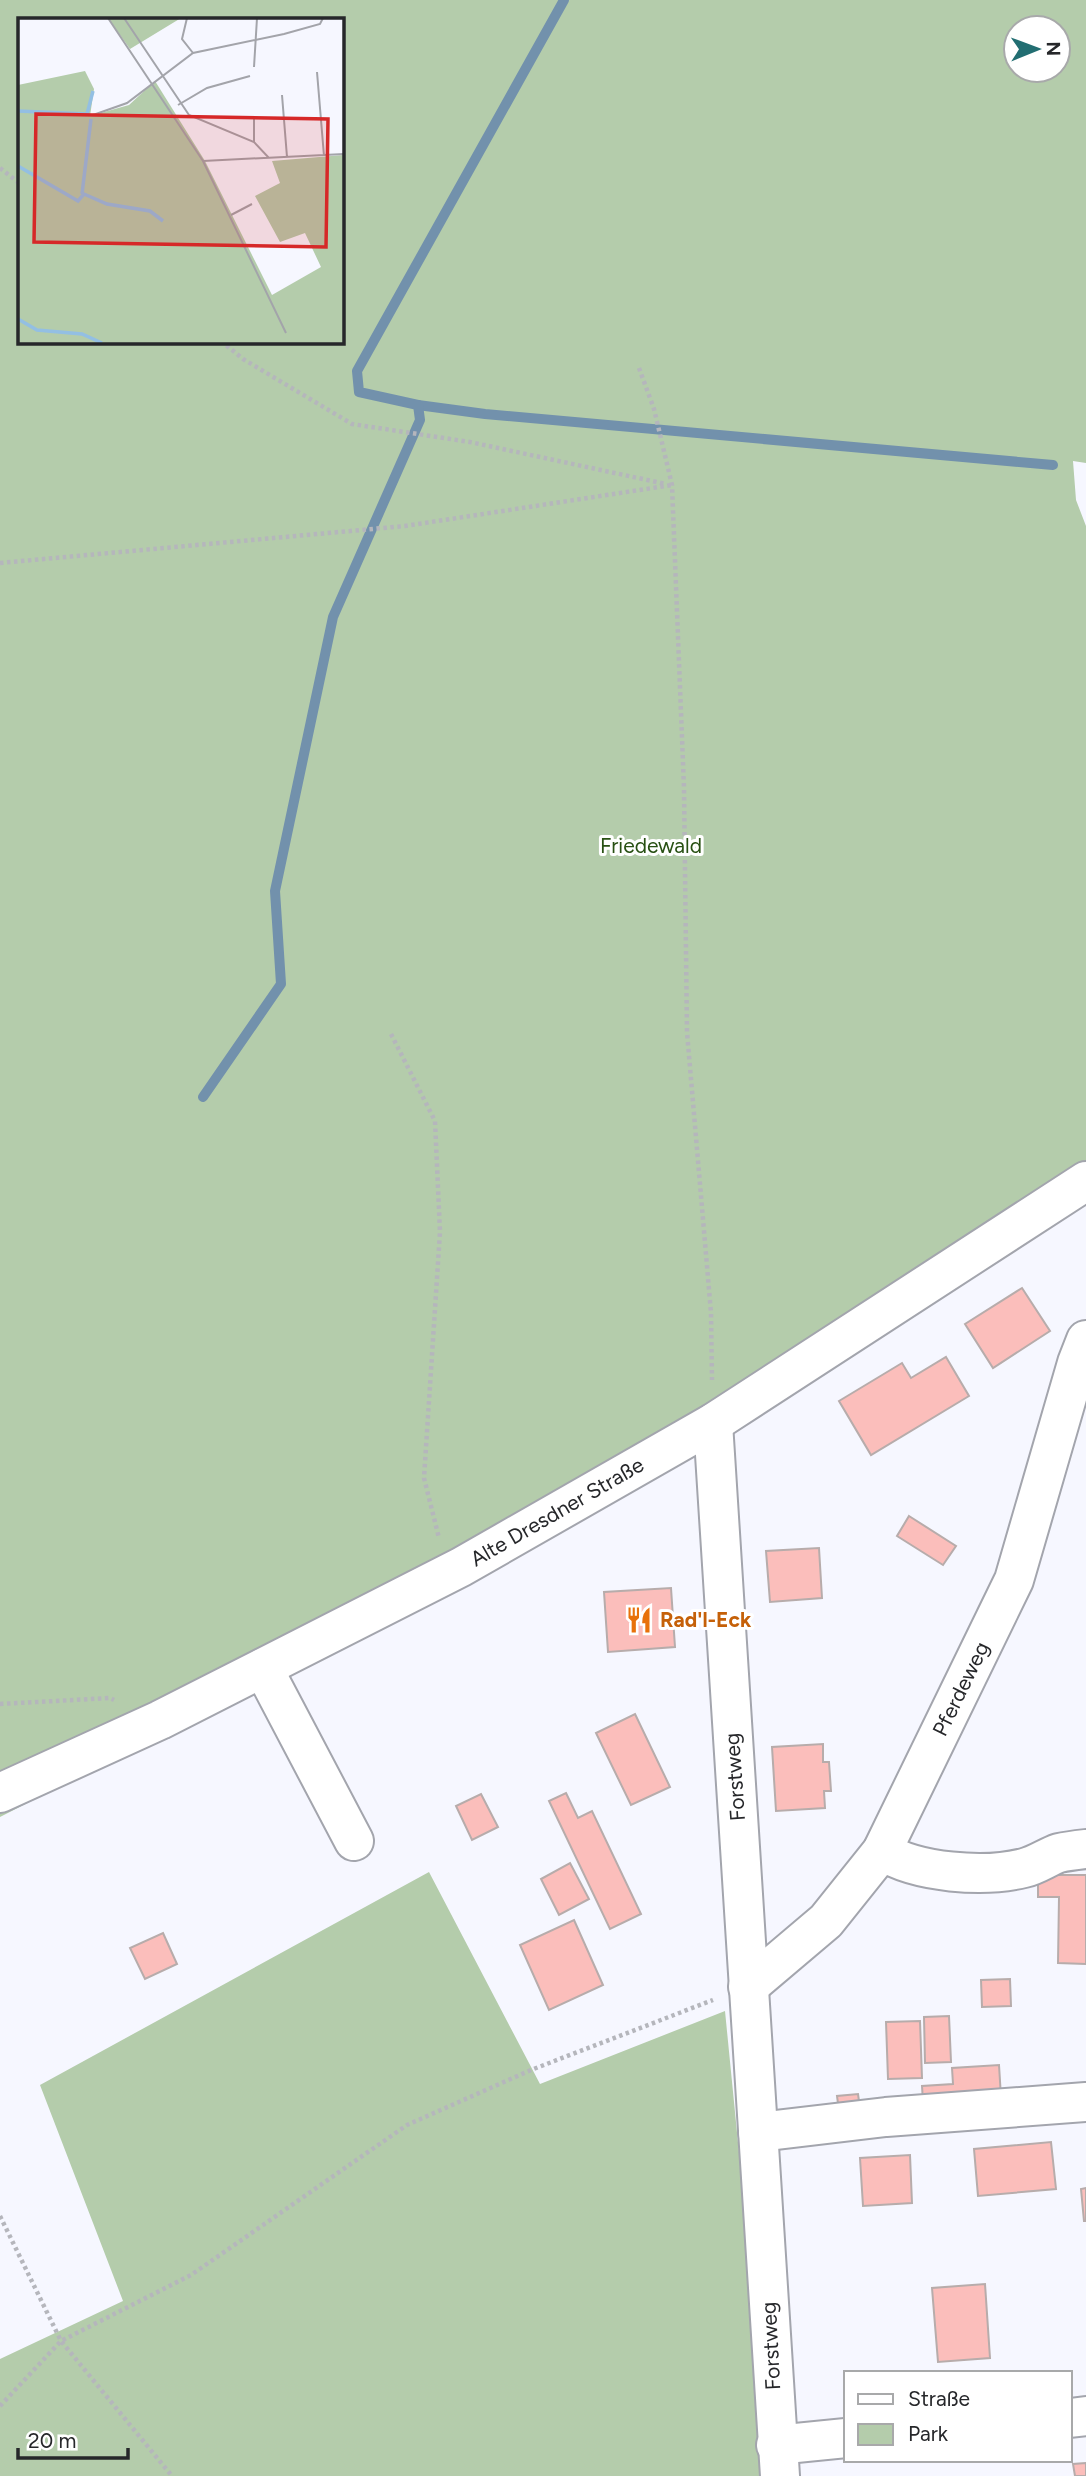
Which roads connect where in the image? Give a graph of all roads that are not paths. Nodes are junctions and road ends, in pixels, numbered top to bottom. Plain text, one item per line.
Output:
1 (1086, 1181) edge
2 (1086, 1340) edge
3 (713, 1423) junction
4 (263, 1668) junction
5 (0, 1793) edge
6 (354, 1841) dead end
7 (1086, 1849) edge
8 (881, 1852) junction
9 (748, 1987) junction
10 (1086, 2102) edge
11 (758, 2132) junction
12 (844, 2439) edge
13 (778, 2460) edge

1 - 3 street, Alte Dresdner Straße
2 - 8 street, Pferdeweg
3 - 4 street, Alte Dresdner Straße
3 - 9 street, Forstweg
4 - 5 street, Alte Dresdner Straße
4 - 6 street
7 - 8 street
8 - 9 street, Pferdeweg
9 - 11 street, Forstweg
10 - 11 street
11 - 13 street, Forstweg
12 - 13 street

